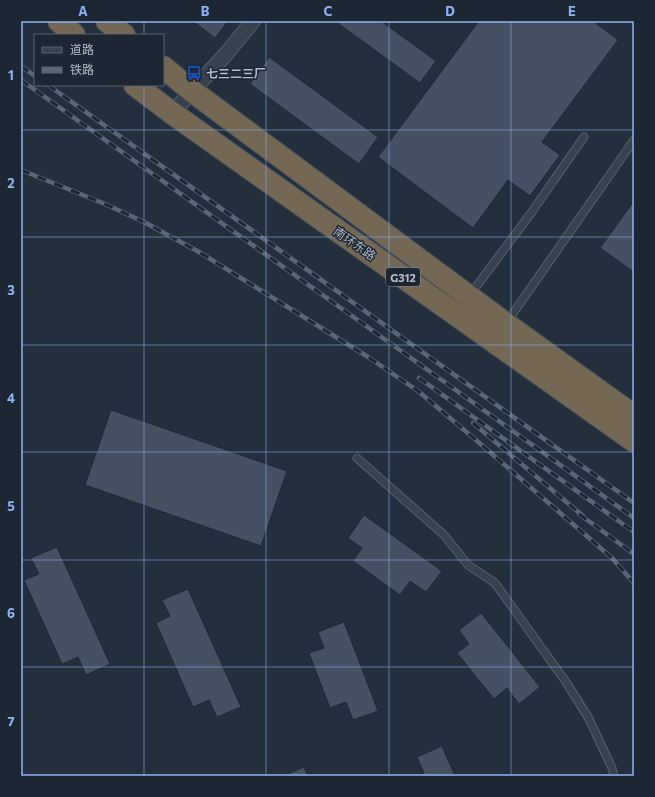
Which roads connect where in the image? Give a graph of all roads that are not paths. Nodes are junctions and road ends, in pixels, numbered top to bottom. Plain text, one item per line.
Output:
1 (59, 21) edge
2 (107, 21) edge
3 (253, 21) edge
4 (73, 34) edge
5 (123, 34) edge
6 (164, 68) edge
7 (136, 86) edge
8 (192, 91) junction
9 (172, 113) junction
10 (584, 137) dead end
11 (634, 140) edge
12 (469, 297) junction
13 (506, 324) junction
14 (634, 416) edge
15 (634, 441) edge
16 (357, 458) dead end
17 (614, 776) edge

1 - 4 highway
2 - 5 highway
3 - 8 street
6 - 8 highway, 南环东路 / G312
7 - 9 highway, 南环东路 / G312
8 - 9 street
8 - 12 highway, 南环东路 / G312
9 - 15 highway, 南环东路 / G312
10 - 12 lane
11 - 13 lane
12 - 13 highway, 南环东路 / G312
13 - 14 highway, 南环东路 / G312
16 - 17 lane

